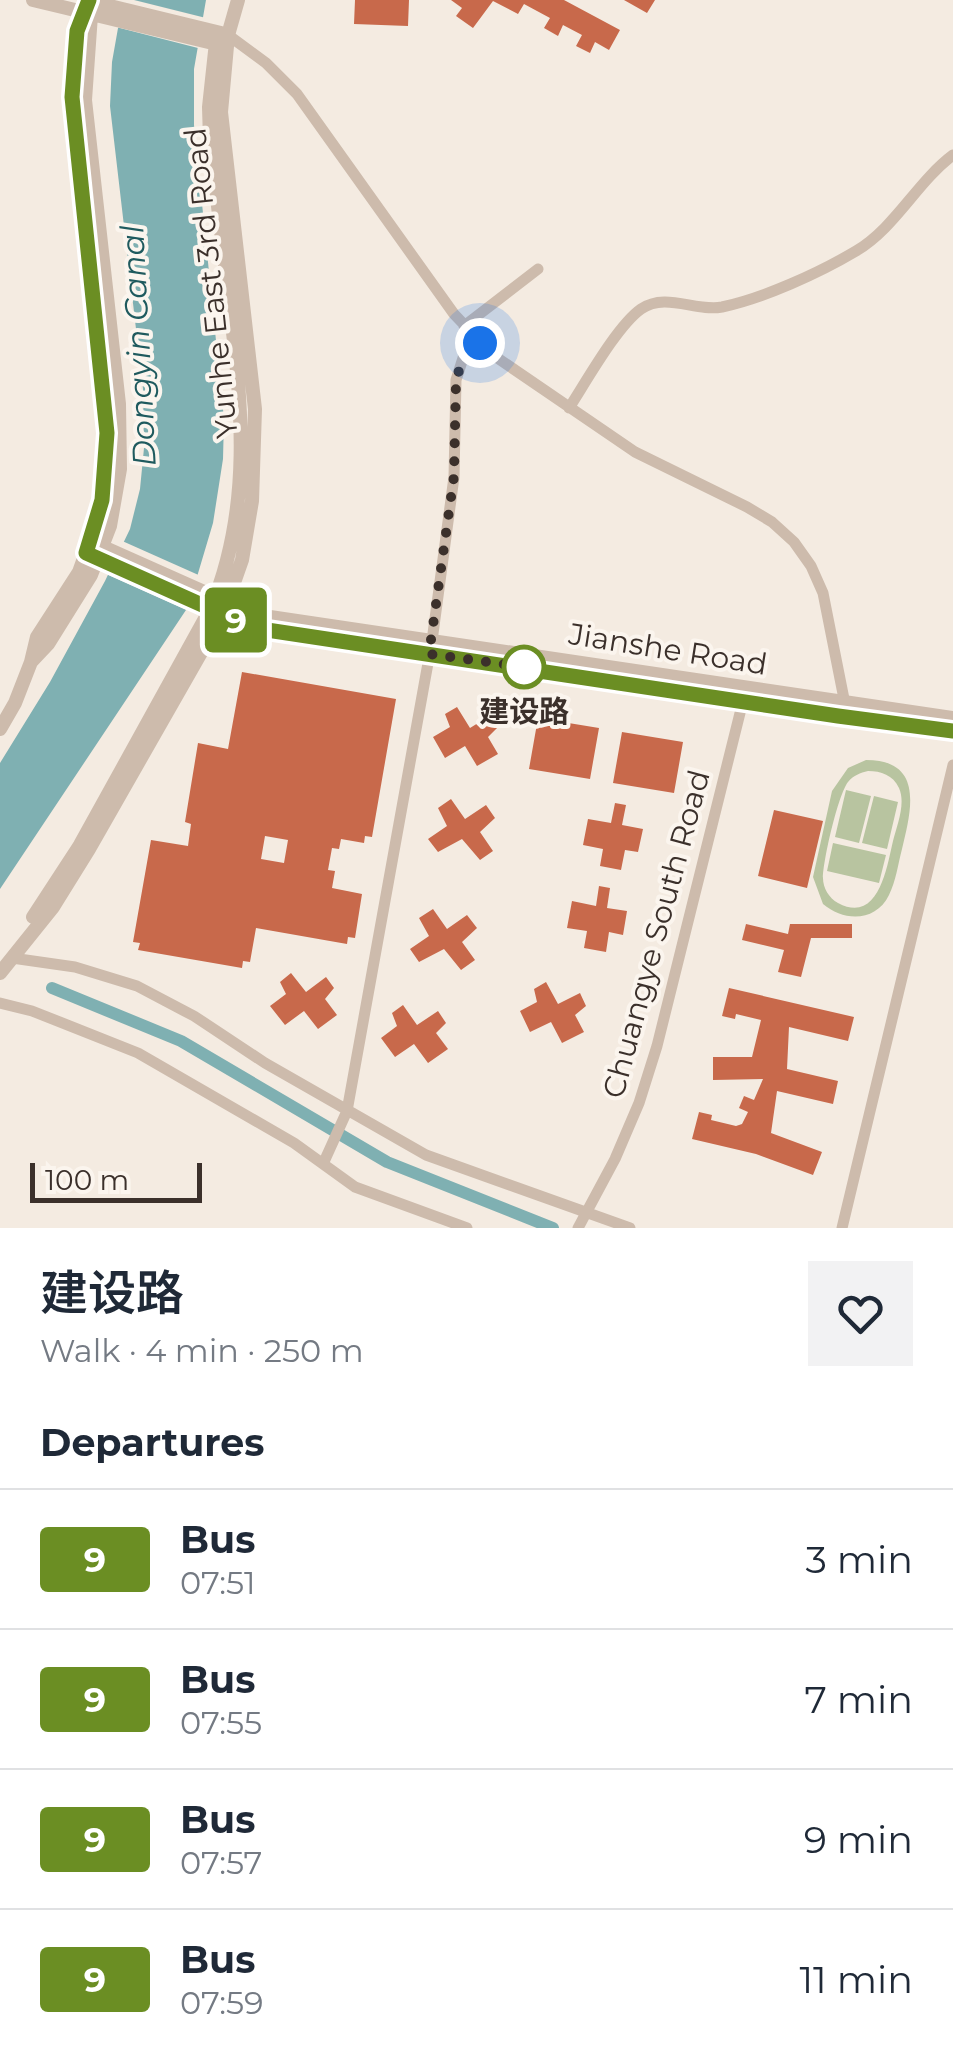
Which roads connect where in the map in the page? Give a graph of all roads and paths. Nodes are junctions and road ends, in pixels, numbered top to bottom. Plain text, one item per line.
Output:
1 (33, 0) edge
2 (238, 0) edge
3 (87, 6) edge
4 (218, 39) junction
5 (953, 155) edge
6 (538, 270) dead end
7 (467, 330) junction
8 (569, 408) junction
9 (99, 552) junction
10 (219, 605) junction
11 (430, 647) junction
12 (743, 701) junction
13 (845, 704) junction
14 (953, 718) edge
15 (0, 729) edge
16 (953, 730) edge
17 (953, 765) edge
18 (6, 958) edge
19 (0, 973) edge
20 (0, 1002) edge
21 (346, 1111) junction
22 (326, 1158) junction
23 (587, 1212) junction
24 (579, 1226) edge
25 (467, 1228) edge
26 (630, 1228) edge
27 (842, 1228) edge

1 - 3 street
2 - 4 street, Yunhe East 3rd Road
3 - 4 street
3 - 9 street
4 - 7 street
4 - 10 street, Yunhe East 3rd Road
5 - 8 street
6 - 7 street
7 - 8 street
7 - 11 street
8 - 13 street
9 - 10 street, Jianshe Road
9 - 15 street
10 - 11 street, Jianshe Road
10 - 18 street, Yunhe East 3rd Road
11 - 12 street, Jianshe Road
11 - 13 street, Jianshe Road
11 - 21 street
12 - 16 street, Jianshe Road
12 - 23 street, Chuangye South Road
13 - 14 street, Jianshe Road
17 - 27 street
18 - 19 street, Yunhe East 3rd Road
18 - 21 street
20 - 22 street
21 - 22 street
21 - 23 street
22 - 25 street
23 - 24 street, Chuangye South Road
23 - 26 street

